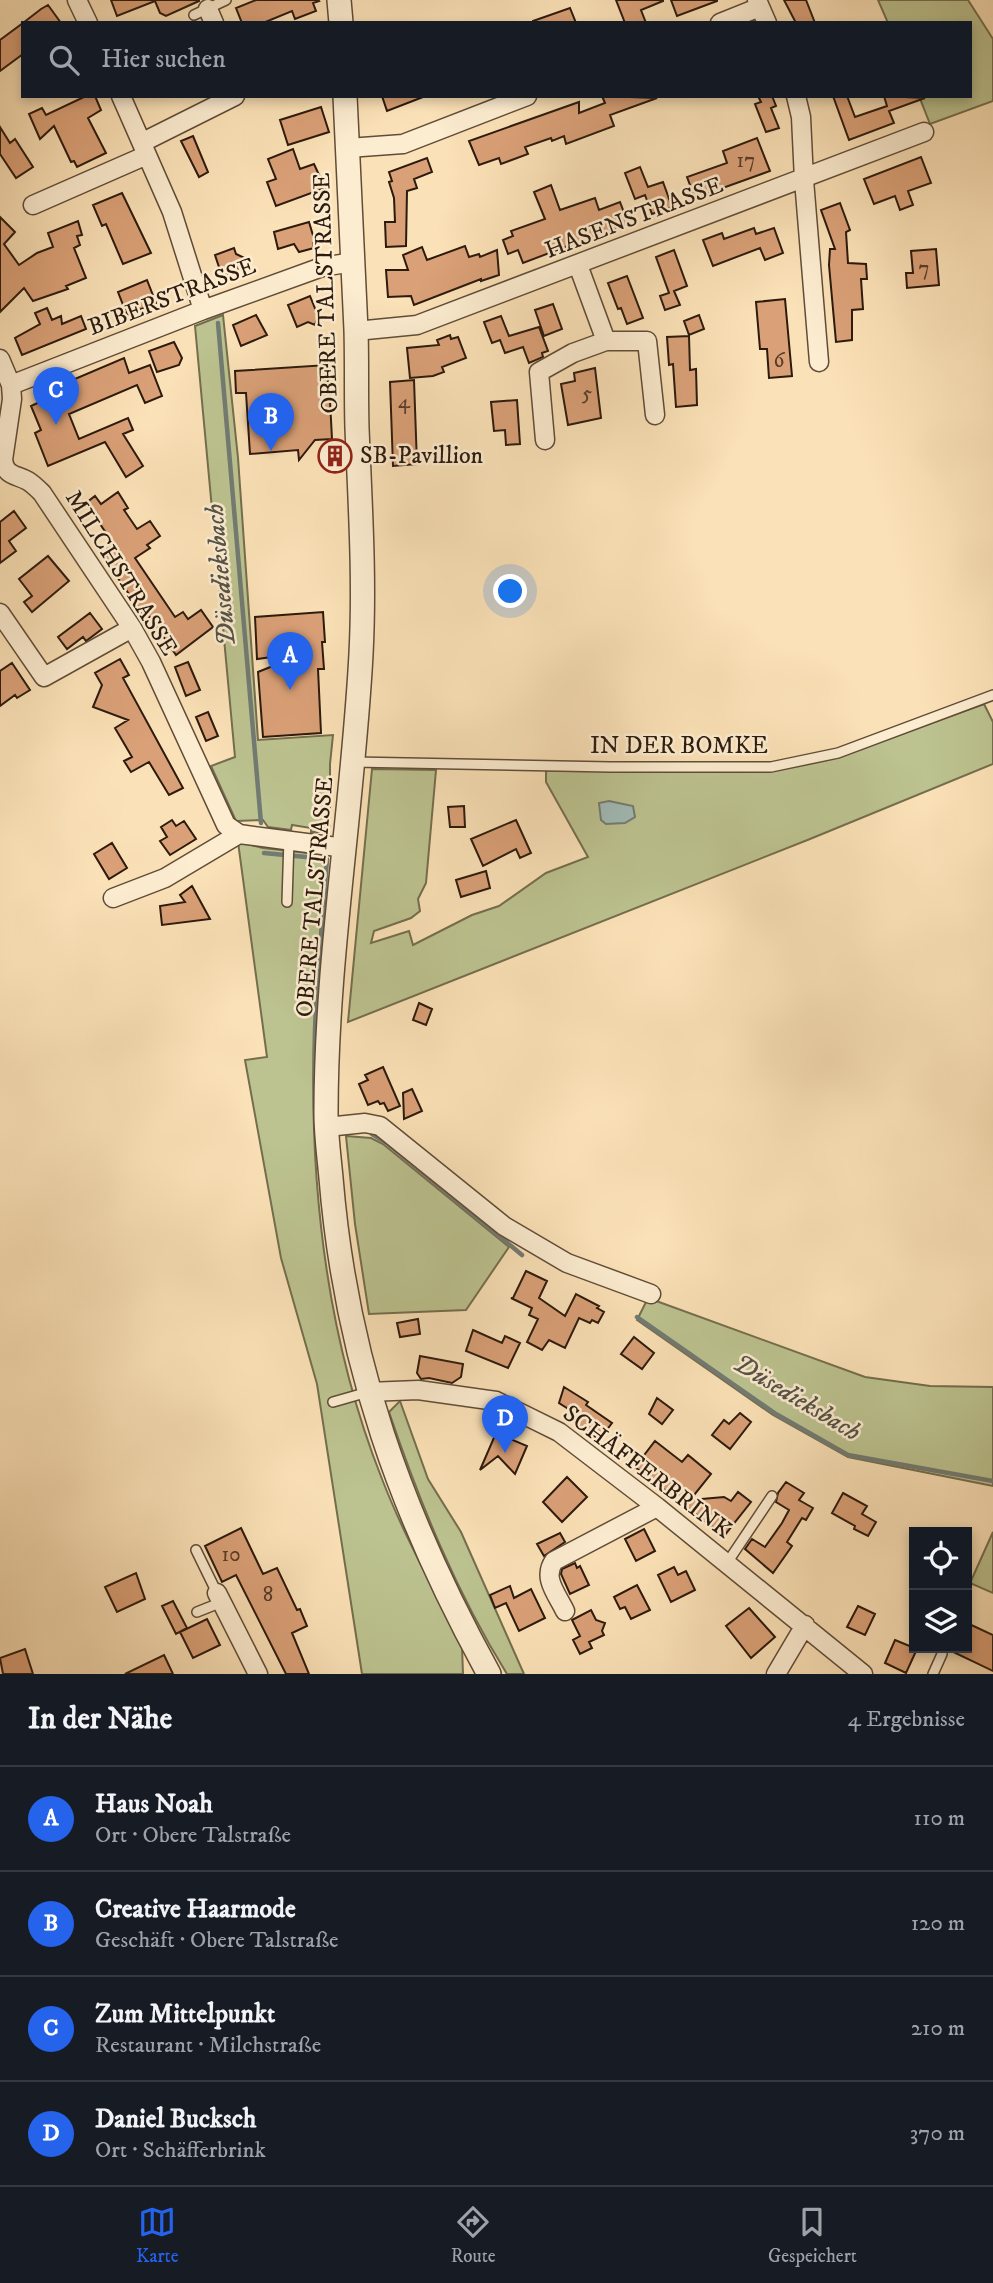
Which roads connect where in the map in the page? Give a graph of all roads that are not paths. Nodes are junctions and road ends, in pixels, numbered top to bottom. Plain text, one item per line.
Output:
1 (77, 0) edge
2 (226, 0) edge
3 (339, 0) edge
4 (761, 10) edge
5 (205, 16) edge
6 (87, 21) edge
7 (341, 21) edge
8 (726, 21) edge
9 (122, 98) edge
10 (232, 98) edge
11 (345, 98) edge
12 (522, 98) edge
13 (796, 98) edge
14 (924, 132) dead end
15 (145, 148) junction
16 (348, 148) junction
17 (803, 180) junction
18 (33, 205) dead end
19 (353, 262) junction
20 (578, 265) junction
21 (203, 310) junction
22 (356, 331) junction
23 (606, 341) junction
24 (0, 359) edge
25 (819, 362) dead end
26 (11, 385) junction
27 (655, 415) dead end
28 (545, 440) dead end
29 (4, 475) edge
30 (0, 613) edge
31 (132, 628) junction
32 (993, 695) edge
33 (354, 762) junction
34 (239, 834) junction
35 (289, 839) junction
36 (345, 848) junction
37 (113, 898) dead end
38 (287, 902) dead end
39 (327, 1126) junction
40 (651, 1294) dead end
41 (368, 1392) junction
42 (333, 1402) dead end
43 (772, 1496) dead end
44 (657, 1507) junction
45 (196, 1550) dead end
46 (727, 1563) junction
47 (219, 1597) junction
48 (565, 1611) dead end
49 (197, 1612) dead end
50 (805, 1625) junction
51 (942, 1654) dead end
52 (258, 1674) edge
53 (489, 1674) edge
54 (776, 1674) edge
55 (863, 1674) edge
56 (933, 1674) edge

1 - 6 street
2 - 5 lane
3 - 7 street
4 - 8 street
9 - 15 street
10 - 15 street
11 - 16 street, OBERE TALSTRASSE
12 - 16 street
13 - 17 street
14 - 17 street, HASENSTRASSE
15 - 18 street
15 - 21 street
16 - 19 street, OBERE TALSTRASSE
17 - 20 street, HASENSTRASSE
17 - 25 street
19 - 21 street, BIBERSTRASSE
19 - 22 street, OBERE TALSTRASSE
20 - 22 street, HASENSTRASSE
20 - 23 street
21 - 26 street, BIBERSTRASSE
22 - 33 street, OBERE TALSTRASSE
23 - 27 street
23 - 28 street
24 - 26 street, MILCHSTRASSE
26 - 29 street, MILCHSTRASSE
29 - 31 street, MILCHSTRASSE
30 - 31 street
31 - 34 street, MILCHSTRASSE
32 - 33 lane, IN DER BOMKE
33 - 36 street, OBERE TALSTRASSE
34 - 35 street
34 - 37 street
35 - 36 street
35 - 38 lane
36 - 39 street, OBERE TALSTRASSE
39 - 40 street
39 - 41 street, OBERE TALSTRASSE
41 - 42 lane
41 - 44 street, SCHÄFFERBRINK
41 - 53 street, OBERE TALSTRASSE
43 - 46 lane
44 - 46 street, SCHÄFFERBRINK
44 - 48 street
45 - 47 lane
46 - 50 street, SCHÄFFERBRINK
47 - 49 lane
47 - 52 street
50 - 54 street
50 - 55 street, SCHÄFFERBRINK
51 - 56 lane

